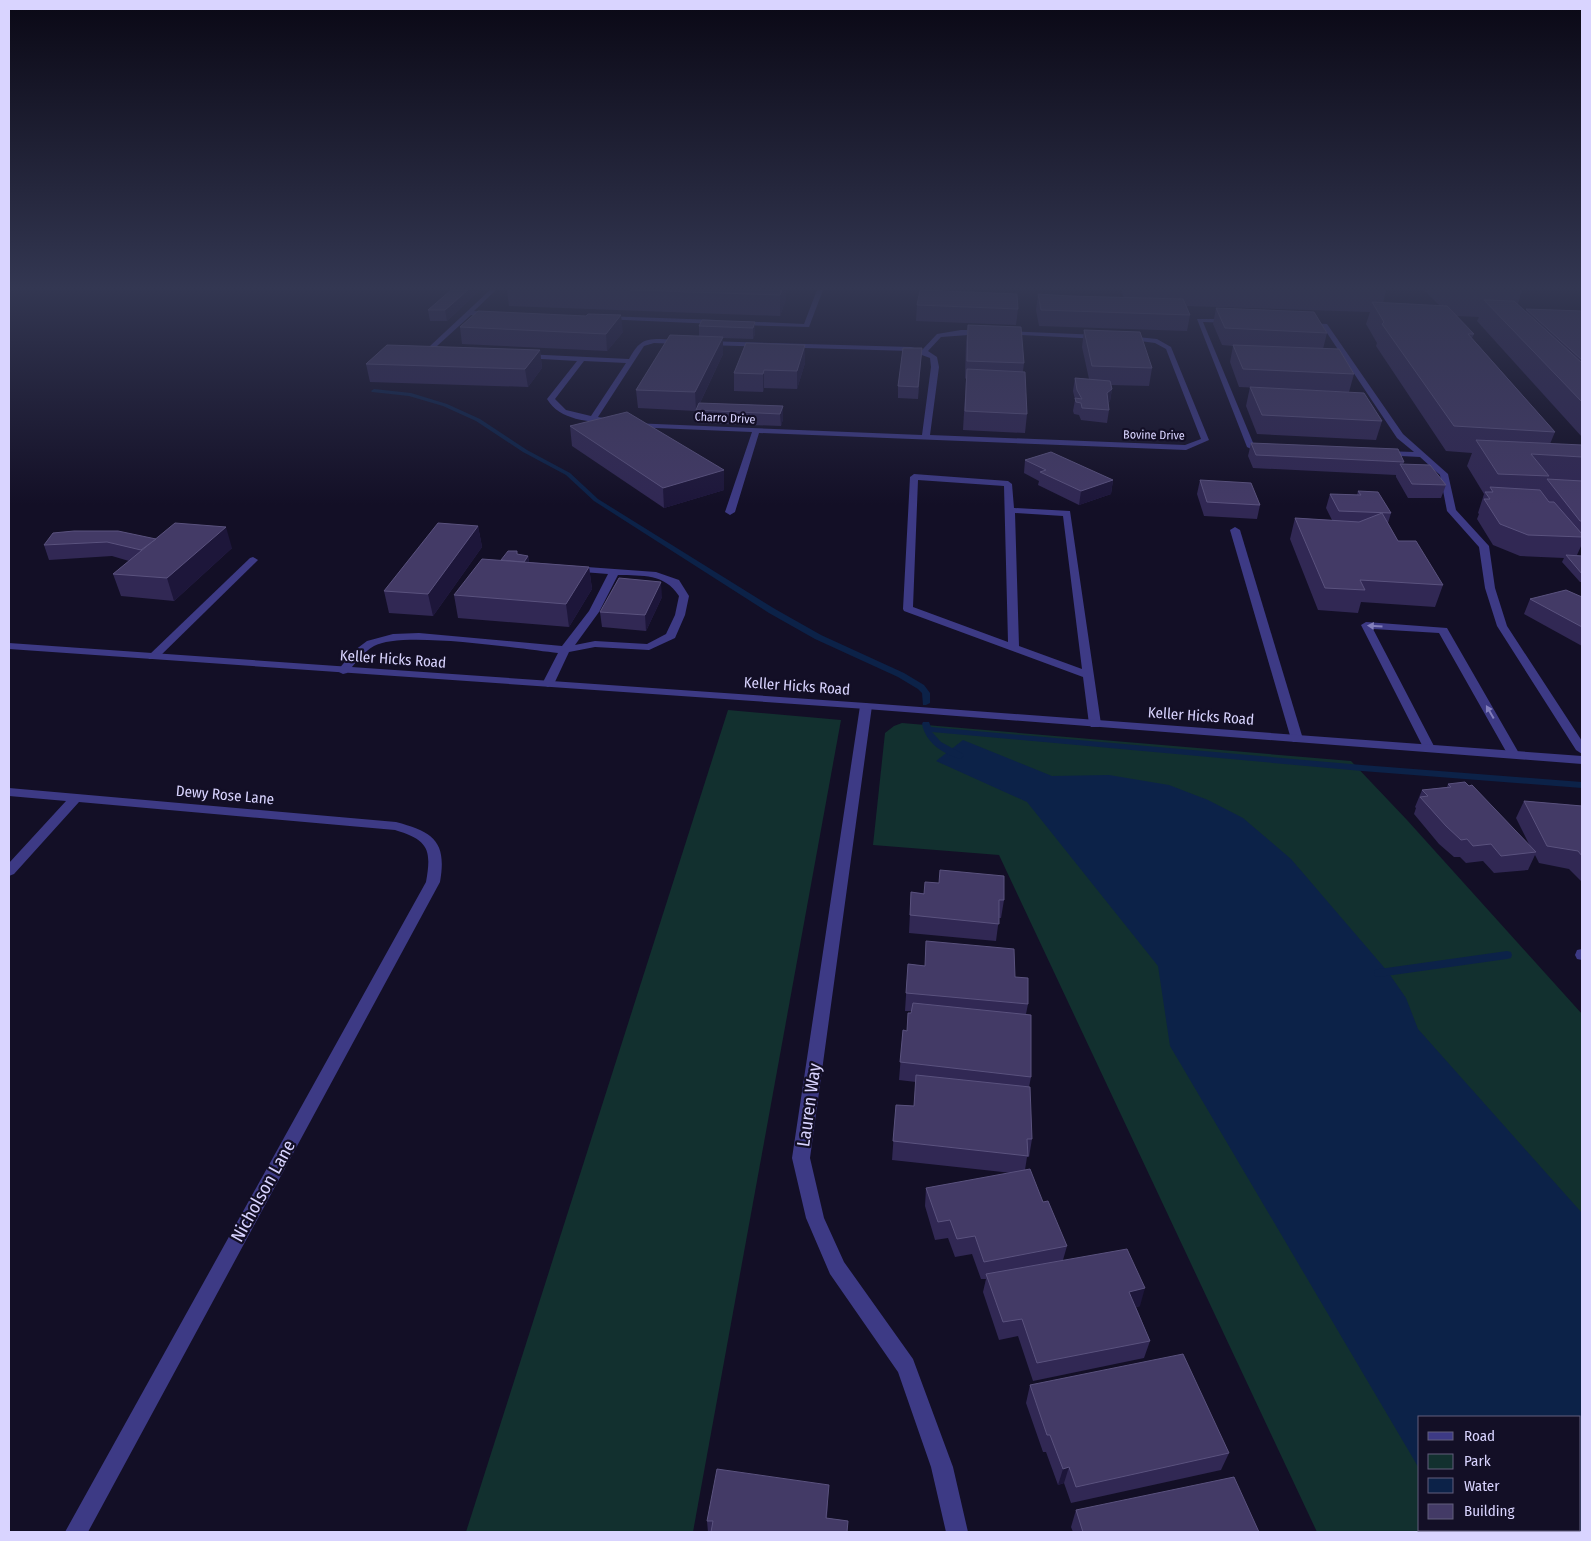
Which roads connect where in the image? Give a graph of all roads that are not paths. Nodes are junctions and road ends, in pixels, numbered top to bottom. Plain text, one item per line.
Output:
1 (580, 362) edge
2 (630, 362) edge
3 (935, 362) edge
4 (1174, 362) edge
5 (1216, 362) edge
6 (1350, 362) edge
7 (593, 419) junction
8 (756, 430) junction
9 (926, 437) junction
10 (1279, 448) edge
11 (1374, 452) edge
12 (1421, 455) junction
13 (1010, 510) junction
14 (730, 512) dead end
15 (1235, 530) dead end
16 (253, 560) dead end
17 (560, 569) edge
18 (614, 572) junction
19 (9, 646) edge
20 (1014, 648) junction
21 (565, 650) junction
22 (153, 657) junction
23 (343, 671) junction
24 (1089, 675) junction
25 (548, 684) junction
26 (866, 706) junction
27 (1095, 724) junction
28 (1297, 738) junction
29 (1429, 748) junction
30 (1582, 750) edge
31 (1514, 754) junction
32 (1582, 760) edge
33 (9, 792) edge
34 (76, 798) junction
35 (433, 846) joint
36 (9, 871) edge
37 (76, 1532) edge
38 (957, 1532) edge

1 - 7 street, Charro Drive
2 - 7 street
3 - 9 street
4 - 9 street, Bovine Drive
5 - 10 street
6 - 12 street
7 - 8 street, Charro Drive
8 - 9 street, Charro Drive
8 - 14 street
11 - 12 street
12 - 30 street
13 - 20 street
13 - 20 street
13 - 24 street
15 - 28 street
16 - 22 street
17 - 18 street
18 - 21 street
18 - 21 street
19 - 22 street, Keller Hicks Road
20 - 24 street
21 - 23 street
21 - 25 street
22 - 23 street, Keller Hicks Road
23 - 25 street, Keller Hicks Road
24 - 27 street
25 - 26 street, Keller Hicks Road
26 - 27 street, Keller Hicks Road
26 - 38 street, Lauren Way
27 - 28 street, Keller Hicks Road
28 - 29 street, Keller Hicks Road
29 - 31 street, Keller Hicks Road
31 -> 29 street
31 - 32 street, Keller Hicks Road
33 - 34 street, Dewy Rose Lane
34 - 35 street, Dewy Rose Lane
34 - 36 street
35 - 37 street, Nicholson Lane

